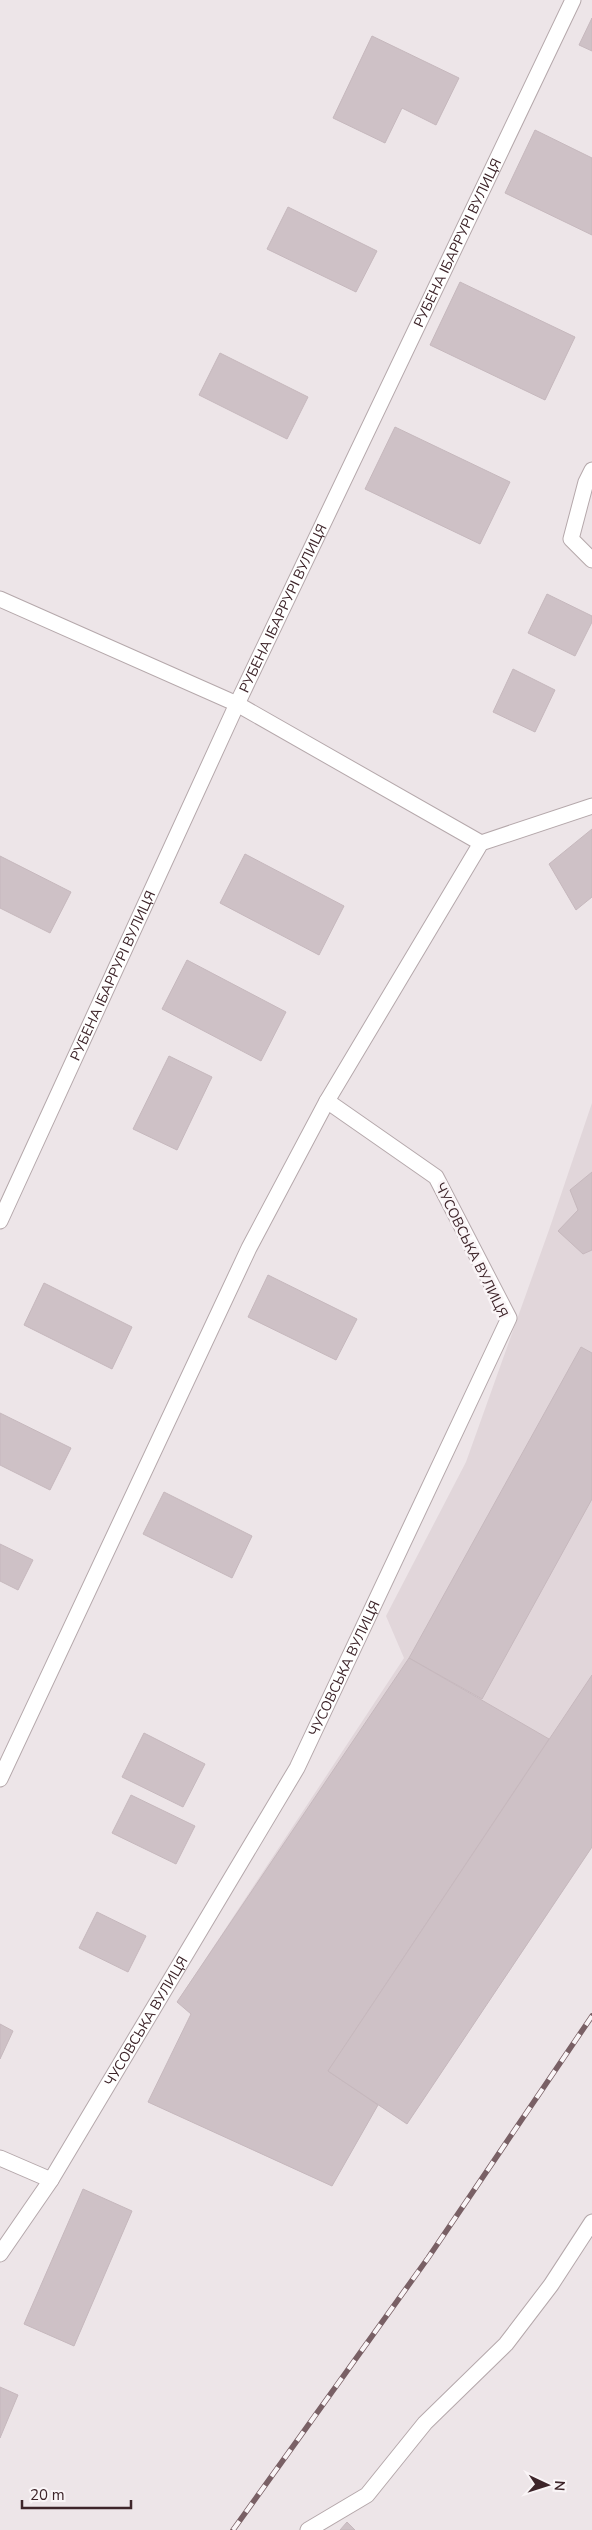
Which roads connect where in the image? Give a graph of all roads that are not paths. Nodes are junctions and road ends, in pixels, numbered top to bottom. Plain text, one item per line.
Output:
1 (573, 0) edge
2 (592, 470) edge
3 (592, 560) edge
4 (0, 599) edge
5 (237, 704) junction
6 (592, 806) edge
7 (481, 843) junction
8 (327, 1101) junction
9 (0, 1221) edge
10 (0, 1779) edge
11 (0, 2158) edge
12 (51, 2180) junction
13 (592, 2222) edge
14 (0, 2254) edge
15 (308, 2530) edge

1 - 5 street, РУБЕНА ІБАРРУРІ ВУЛИЦЯ
2 - 3 street
4 - 5 street
5 - 7 street
5 - 9 street, РУБЕНА ІБАРРУРІ ВУЛИЦЯ
6 - 7 street
7 - 8 street
8 - 10 street
8 - 12 street, ЧУСОВСЬКА ВУЛИЦЯ
11 - 12 street
12 - 14 street, ЧУСОВСЬКА ВУЛИЦЯ
13 - 15 street

